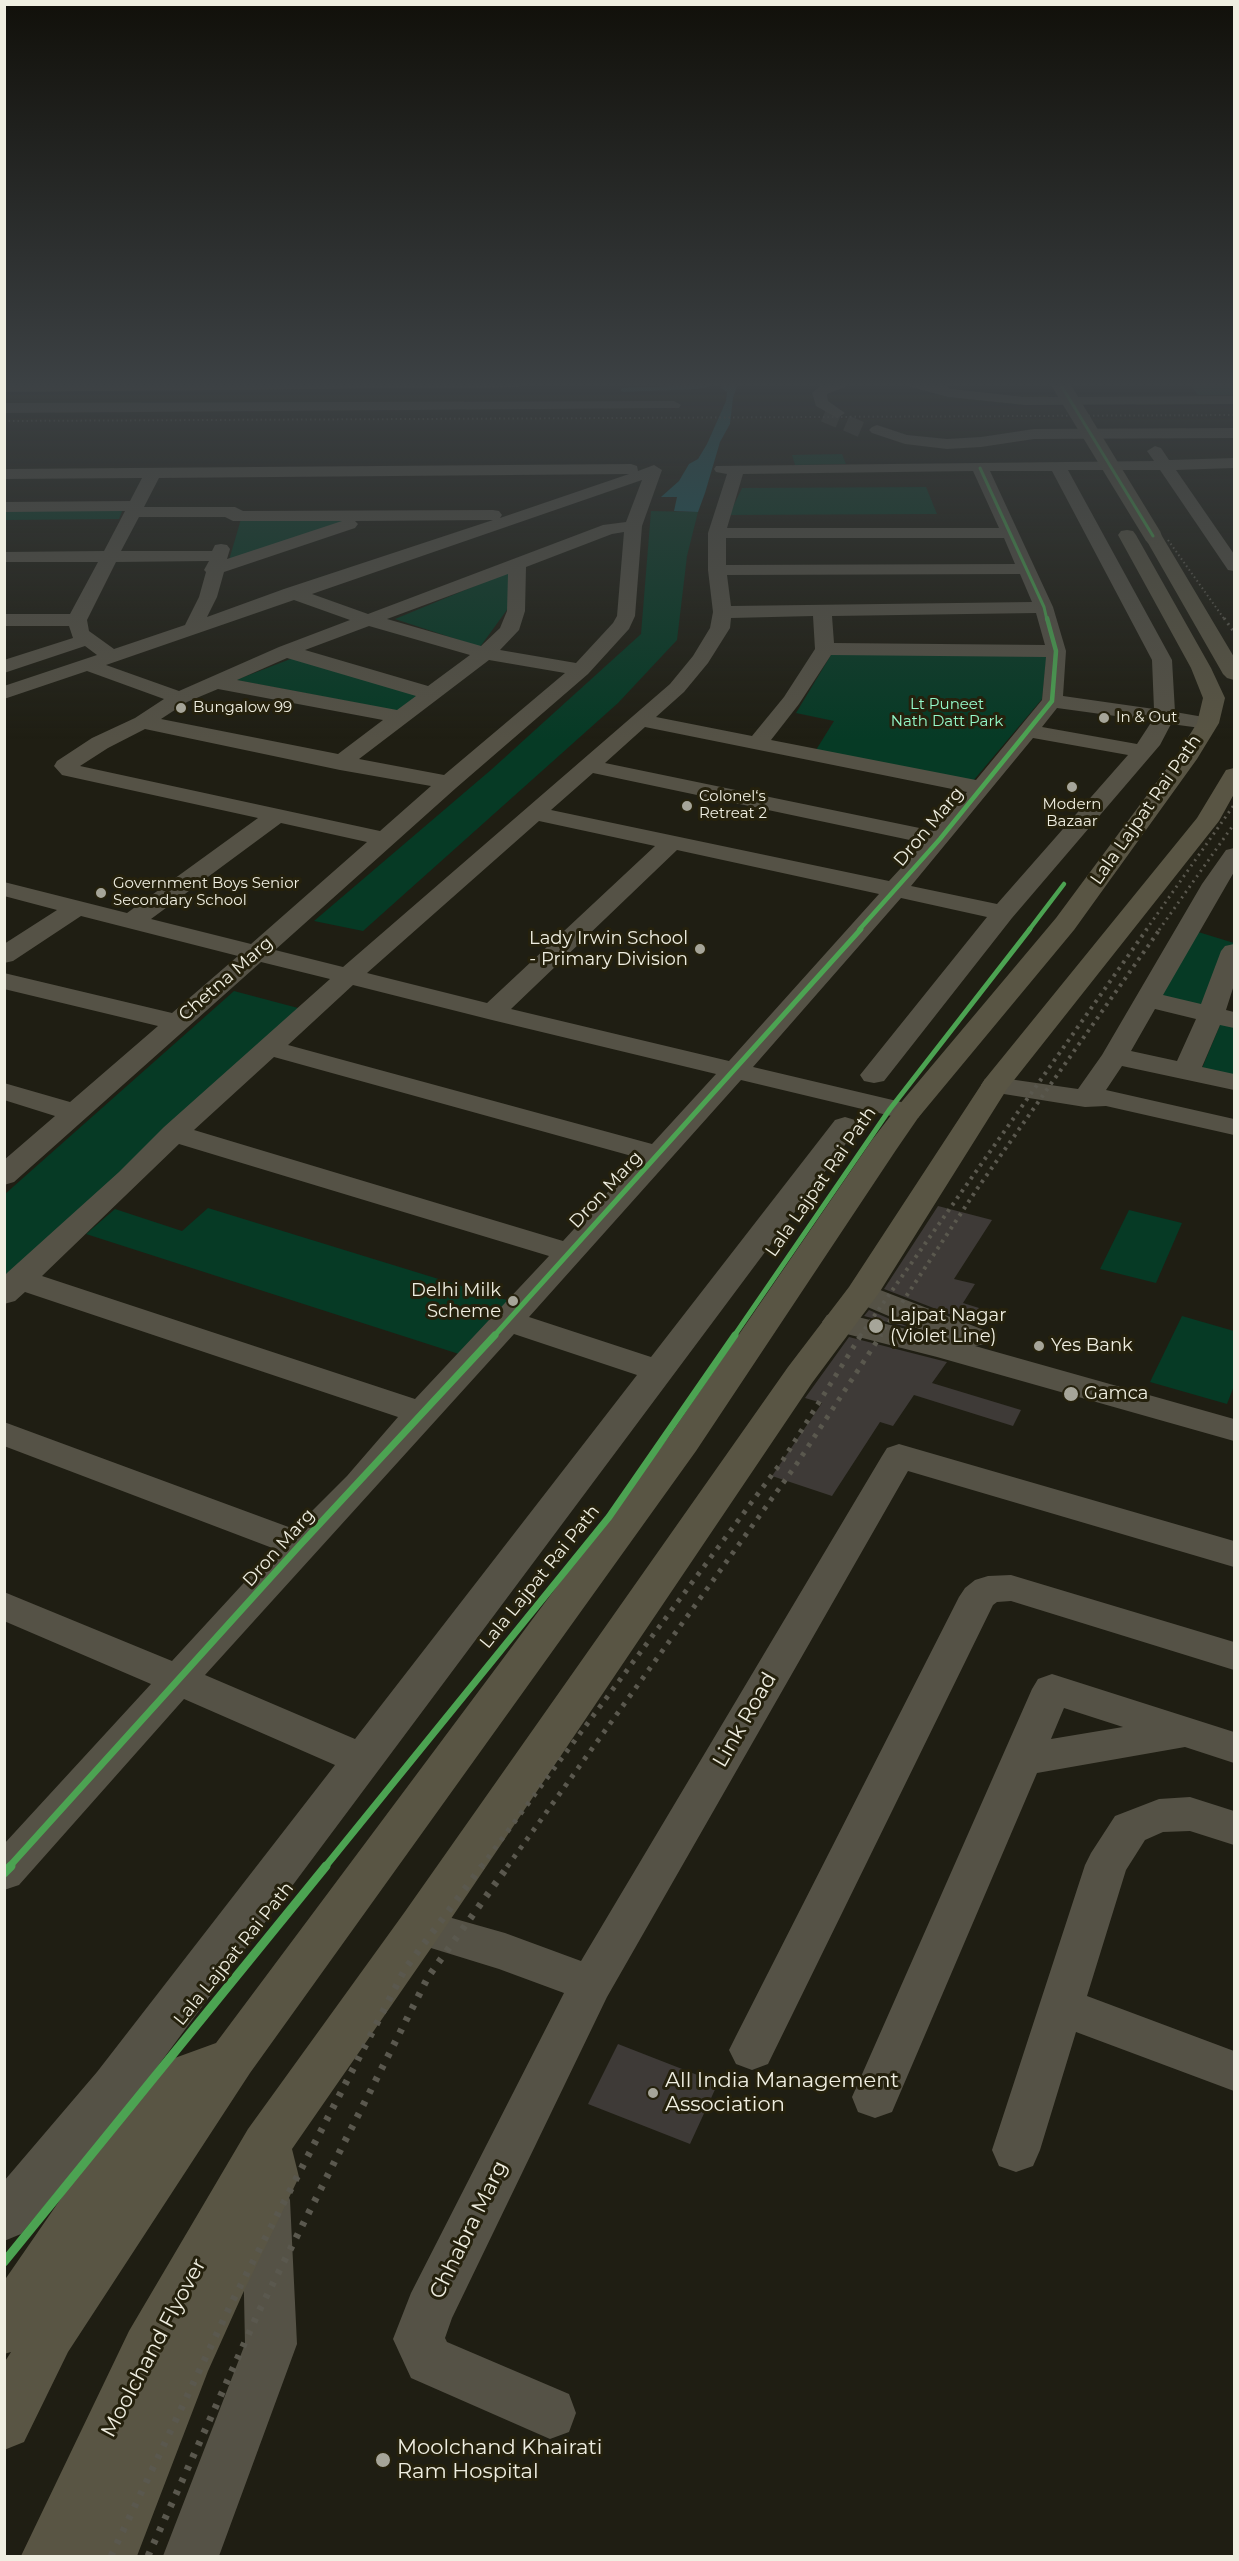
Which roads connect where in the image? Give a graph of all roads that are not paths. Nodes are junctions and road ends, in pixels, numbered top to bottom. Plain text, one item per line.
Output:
1 (56, 502) edge
2 (138, 502) edge
3 (239, 502) edge
4 (560, 502) edge
5 (645, 502) edge
6 (723, 502) edge
7 (995, 502) edge
8 (1083, 502) edge
9 (1132, 502) edge
10 (1190, 502) edge
11 (4, 507) edge
12 (132, 514) junction
13 (234, 514) junction
14 (374, 515) junction
15 (513, 517) junction
16 (4, 522) edge
17 (1204, 524) junction
18 (1227, 524) dead end
19 (1121, 526) dead end
20 (717, 533) junction
21 (1010, 533) junction
22 (633, 534) junction
23 (96, 538) dead end
24 (110, 556) junction
25 (4, 557) edge
26 (216, 563) junction
27 (517, 565) junction
28 (1234, 566) edge
29 (1026, 569) junction
30 (717, 570) junction
31 (291, 593) junction
32 (1044, 607) junction
33 (822, 610) junction
34 (722, 612) junction
35 (4, 620) edge
36 (77, 620) junction
37 (368, 620) junction
38 (193, 627) junction
39 (20, 639) dead end
40 (88, 639) junction
41 (825, 649) junction
42 (286, 651) junction
43 (1056, 651) junction
44 (485, 653) junction
45 (112, 656) junction
46 (87, 664) junction
47 (4, 667) edge
48 (581, 670) junction
49 (1234, 674) edge
50 (214, 682) junction
51 (4, 693) edge
52 (432, 694) junction
53 (180, 698) junction
54 (1052, 701) junction
55 (401, 717) junction
56 (1165, 717) junction
57 (1210, 718) junction
58 (641, 720) junction
59 (142, 722) junction
60 (1027, 731) junction
61 (757, 743) junction
62 (1147, 746) junction
63 (1189, 754) junction
64 (340, 763) junction
65 (589, 766) junction
66 (1234, 775) edge
67 (448, 783) junction
68 (982, 788) junction
69 (535, 813) junction
70 (276, 816) junction
71 (385, 839) junction
72 (940, 839) junction
73 (672, 842) junction
74 (1234, 855) edge
75 (1224, 887) edge
76 (4, 889) edge
77 (894, 891) junction
78 (76, 908) junction
79 (1003, 913) junction
80 (130, 922) junction
81 (1234, 951) edge
82 (257, 954) junction
83 (4, 956) edge
84 (348, 976) junction
85 (4, 981) edge
86 (1147, 999) junction
87 (492, 1012) junction
88 (1223, 1017) edge
89 (176, 1022) junction
90 (270, 1048) junction
91 (1115, 1056) junction
92 (1186, 1071) junction
93 (735, 1072) junction
94 (874, 1075) dead end
95 (1234, 1082) edge
96 (995, 1085) junction
97 (4, 1091) edge
98 (1085, 1099) junction
99 (908, 1112) junction
100 (75, 1113) junction
101 (845, 1126) dead end
102 (1234, 1127) edge
103 (174, 1133) junction
104 (1234, 1140) edge
105 (659, 1155) junction
106 (4, 1176) edge
107 (568, 1252) junction
108 (12, 1286) edge
109 (850, 1307) junction
110 (508, 1321) junction
111 (951, 1340) junction
112 (660, 1371) junction
113 (1234, 1410) edge
114 (421, 1413) junction
115 (1234, 1430) edge
116 (4, 1433) edge
117 (300, 1545) junction
118 (1234, 1554) edge
119 (4, 1605) edge
120 (1234, 1656) edge
121 (179, 1681) junction
122 (1186, 1732) junction
123 (1234, 1748) edge
124 (364, 1760) junction
125 (1022, 1760) junction
126 (1234, 1828) edge
127 (10, 1858) edge
128 (420, 1927) junction
129 (591, 1983) junction
130 (1062, 2007) junction
131 (752, 2050) dead end
132 (234, 2058) junction
133 (1234, 2071) edge
134 (875, 2097) dead end
135 (1016, 2151) dead end
136 (266, 2169) junction
137 (4, 2218) edge
138 (4, 2328) edge
139 (550, 2413) dead end
140 (4, 2422) edge
141 (50, 2556) edge
142 (108, 2556) edge
143 (191, 2556) edge

1 - 12 street
2 - 12 street
3 - 13 street
4 - 15 street
5 - 22 street, Chetna Marg
6 - 20 street
7 - 21 street
8 - 56 street
9 - 49 main road, bridge
10 - 17 street
11 - 12 street
12 - 13 street
12 - 16 street
12 - 23 street
12 - 24 street
13 - 14 street
13 - 26 street
14 - 15 street
14 - 26 street
15 - 31 street
17 - 18 street
17 - 28 street
19 - 57 main road
20 - 21 street
20 - 30 street
21 - 29 street
22 - 27 street
22 - 48 street, Chetna Marg
24 - 25 street
24 - 26 street
24 - 36 street
26 - 38 street
27 - 37 street
27 - 44 street
29 - 30 street
29 - 32 street
30 - 34 street
31 - 37 street
31 - 38 street
32 - 33 street
32 - 43 street
33 - 34 street
33 - 41 street
34 - 58 street
35 - 36 street
36 - 39 street
36 - 40 street
37 - 42 street
37 - 44 street
38 - 45 street
40 - 45 street
40 - 47 street
41 - 43 street
41 - 61 street
42 - 50 street
42 - 52 street
43 - 54 street
44 - 48 street
44 - 52 street
45 - 46 street
46 - 51 street
46 - 53 street
48 - 67 street, Chetna Marg
50 - 53 street
50 - 55 street
52 - 55 street
53 - 59 street
54 - 56 street
54 - 60 street, Dron Marg
55 - 64 street
56 - 57 street
56 - 62 street
57 - 63 main road, Lala Lajpat Rai Path
58 - 61 street
58 - 65 street
59 - 64 street
59 - 70 street
60 - 62 street
60 - 68 street, Dron Marg
61 - 68 street
62 - 63 street
62 - 79 street
63 - 99 main road, Lala Lajpat Rai Path
64 - 67 street
65 - 69 street
65 - 72 street
66 - 96 main road
67 - 71 street, Chetna Marg
68 - 72 street, Dron Marg
69 - 73 street
69 - 84 street
70 - 71 street
70 - 80 street
71 - 82 street, Chetna Marg
72 - 77 street, Dron Marg
73 - 77 street
73 - 87 street
74 - 75 street
75 - 86 street
76 - 78 street
77 - 79 street
77 - 93 street, Dron Marg
78 - 80 street
78 - 83 street
79 - 94 street
80 - 82 street
81 - 88 street
82 - 84 street
82 - 89 street, Chetna Marg
84 - 87 street
84 - 90 street
85 - 89 street
86 - 88 street
86 - 91 street
87 - 93 street
88 - 92 street
89 - 100 street, Chetna Marg
90 - 103 street
90 - 105 street
91 - 92 street
91 - 98 street
92 - 95 street
93 - 99 street
93 - 105 street, Dron Marg
96 - 98 street
96 - 109 main road
97 - 100 street
98 - 102 street
98 - 104 street
99 - 132 main road, Lala Lajpat Rai Path
100 - 106 street, Chetna Marg
101 - 112 street
103 - 107 street
103 - 108 street
105 - 107 street, Dron Marg
107 - 110 street, Dron Marg
108 - 114 street
109 - 111 street
109 - 128 main road
110 - 112 street
110 - 114 street, Dron Marg
111 - 113 street
111 - 115 street
112 - 124 street
114 - 117 street, Dron Marg
116 - 117 street
117 - 121 street, Dron Marg
118 - 129 street, Link Road
119 - 121 street
120 - 131 street
121 - 124 street
121 - 127 street, Dron Marg
122 - 123 street
122 - 125 street
122 - 125 street
124 - 137 street
125 - 134 street
126 - 130 street
128 - 129 street
128 - 136 main road
129 - 139 street, Chhabra Marg
130 - 133 street
130 - 135 street
132 - 138 main road
132 - 140 main road
136 - 141 main road, Moolchand Flyover
136 - 142 main road
136 - 143 street

